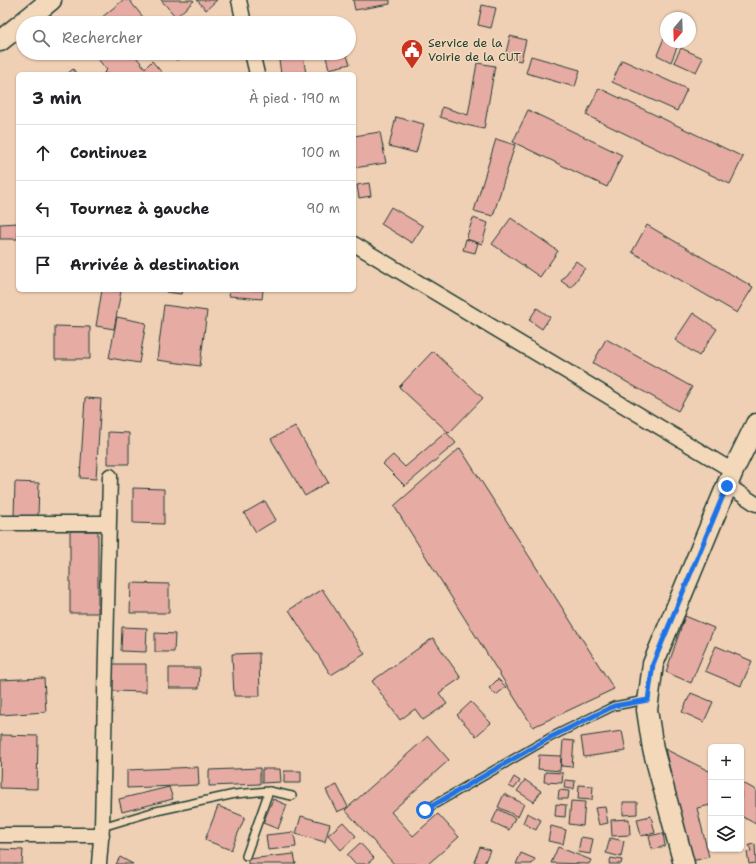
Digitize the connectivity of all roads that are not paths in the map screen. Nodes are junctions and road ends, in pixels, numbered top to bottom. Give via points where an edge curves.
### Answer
1 (51, 0) edge
2 (239, 0) edge
3 (31, 16) edge
4 (242, 16) edge
5 (16, 28) edge
6 (0, 41) edge
7 (254, 60) edge
8 (257, 72) edge
9 (356, 245) edge
10 (756, 424) edge
11 (110, 476) dead end
12 (730, 478) junction
13 (756, 504) edge
14 (0, 523) edge
15 (109, 523) junction
16 (648, 700) junction
17 (269, 791) junction
18 (292, 796) dead end
19 (425, 810) dead end
20 (102, 831) junction
21 (0, 835) edge
22 (246, 856) dead end
23 (100, 864) edge
24 (684, 864) edge

1 - 3 street
2 - 4 street
5 - 6 street
7 - 8 street
9 - 12 street
10 - 12 street
11 - 15 street
12 - 13 street
12 - 16 street via 653,664
14 - 15 street
15 - 20 street
16 - 19 lane via 614,706 551,737
16 - 24 street via 647,710 653,749
17 - 18 lane
17 - 20 lane via 228,795 152,812
17 - 22 lane
20 - 21 street
20 - 23 street

